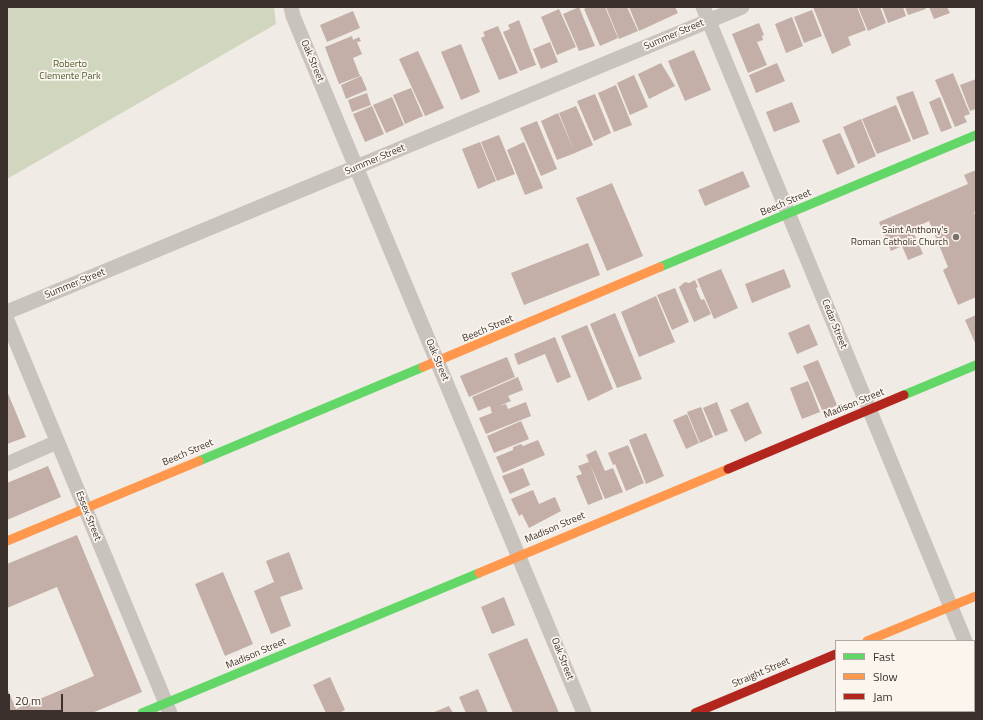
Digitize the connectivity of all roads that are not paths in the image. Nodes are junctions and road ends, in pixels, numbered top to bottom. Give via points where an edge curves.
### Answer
1 (291, 7) edge
2 (742, 7) edge
3 (706, 14) edge
4 (976, 135) edge
5 (357, 168) junction
6 (790, 214) junction
7 (7, 312) edge
8 (7, 320) edge
9 (438, 361) junction
10 (976, 365) edge
11 (869, 409) junction
12 (57, 442) junction
13 (7, 464) edge
14 (85, 508) junction
15 (7, 541) edge
16 (519, 555) junction
17 (976, 596) edge
18 (950, 606) junction
19 (869, 640) edge
20 (965, 640) edge
21 (835, 654) edge
22 (168, 708) edge
23 (142, 713) edge
24 (584, 713) edge
25 (695, 713) edge

1 - 5 street, Oak Street
2 - 3 street, Summer Street
3 - 5 street, Summer Street
3 - 6 street, Cedar Street
4 - 6 street, Beech Street
5 - 7 street, Summer Street
5 - 9 street, Oak Street
6 - 9 street, Beech Street
6 - 11 street, Cedar Street
8 - 12 street, Essex Street
9 - 14 street, Beech Street
9 - 16 street, Oak Street
10 - 11 street, Madison Street
11 - 16 street, Madison Street
11 - 18 street, Cedar Street
12 - 13 street
12 - 14 street, Essex Street
14 - 15 street, Beech Street
14 - 22 street, Essex Street
16 - 22 street, Madison Street
16 - 24 street, Oak Street
17 - 18 street
18 - 19 street
18 - 20 street, Cedar Street
21 - 25 street, Straight Street
22 - 23 street, Madison Street

